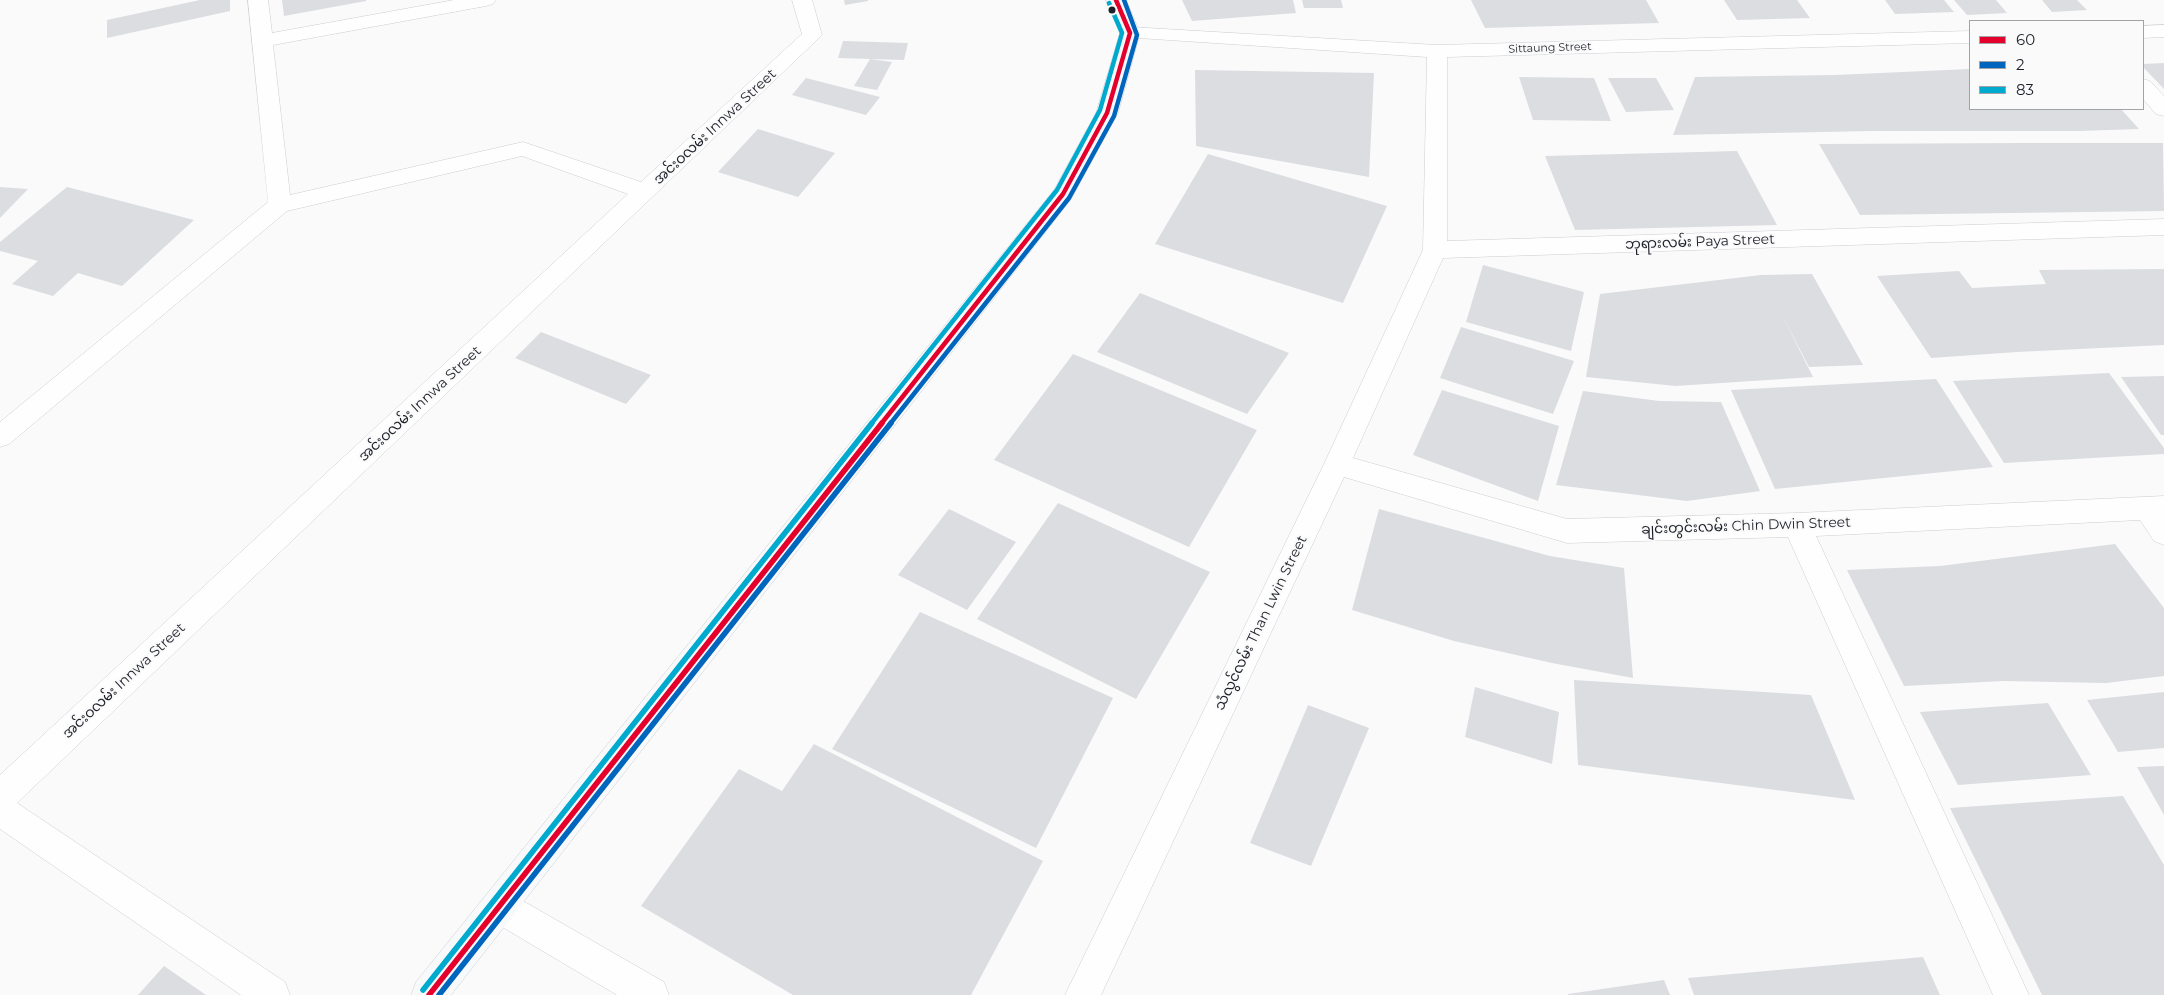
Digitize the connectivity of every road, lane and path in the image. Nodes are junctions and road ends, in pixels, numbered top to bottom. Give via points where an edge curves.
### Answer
1 (258, 0) edge
2 (486, 0) edge
3 (802, 0) edge
4 (1116, 0) edge
5 (2164, 31) edge
6 (2144, 32) edge
7 (1130, 33) junction
8 (1969, 37) edge
9 (262, 41) junction
10 (1436, 51) junction
11 (2144, 87) edge
12 (2164, 109) edge
13 (645, 192) junction
14 (280, 205) junction
15 (2164, 227) edge
16 (1435, 250) junction
17 (0, 438) edge
18 (1337, 464) junction
19 (2156, 508) edge
20 (1797, 525) junction
21 (2164, 533) edge
22 (0, 797) edge
23 (0, 810) edge
24 (500, 906) junction
25 (272, 995) edge
26 (429, 995) edge
27 (651, 995) edge
28 (1083, 995) edge
29 (2011, 995) edge

1 - 9 street
2 - 9 street
3 - 13 street, အင်းဝလမ်း Innwa Street via 812,35
4 - 7 main road
5 - 6 street
7 - 10 street, Sittaung Street
7 - 24 main road via 1107,113 1063,194
8 - 10 street, Sittaung Street
9 - 14 street
10 - 16 street
11 - 12 street
13 - 14 street via 523,149
13 - 22 street, အင်းဝလမ်း Innwa Street
14 - 17 street
15 - 16 street, ဘုရားလမ်း Paya Street
16 - 18 street, သံလွင်လမ်း Than Lwin Street
18 - 20 street, ချင်းတွင်းလမ်း Chin Dwin Street via 1567,531
18 - 28 street, သံလွင်လမ်း Than Lwin Street
19 - 20 street, ချင်းတွင်းလမ်း Chin Dwin Street
19 - 21 street
20 - 29 street
23 - 25 street
24 - 26 main road
24 - 27 street

